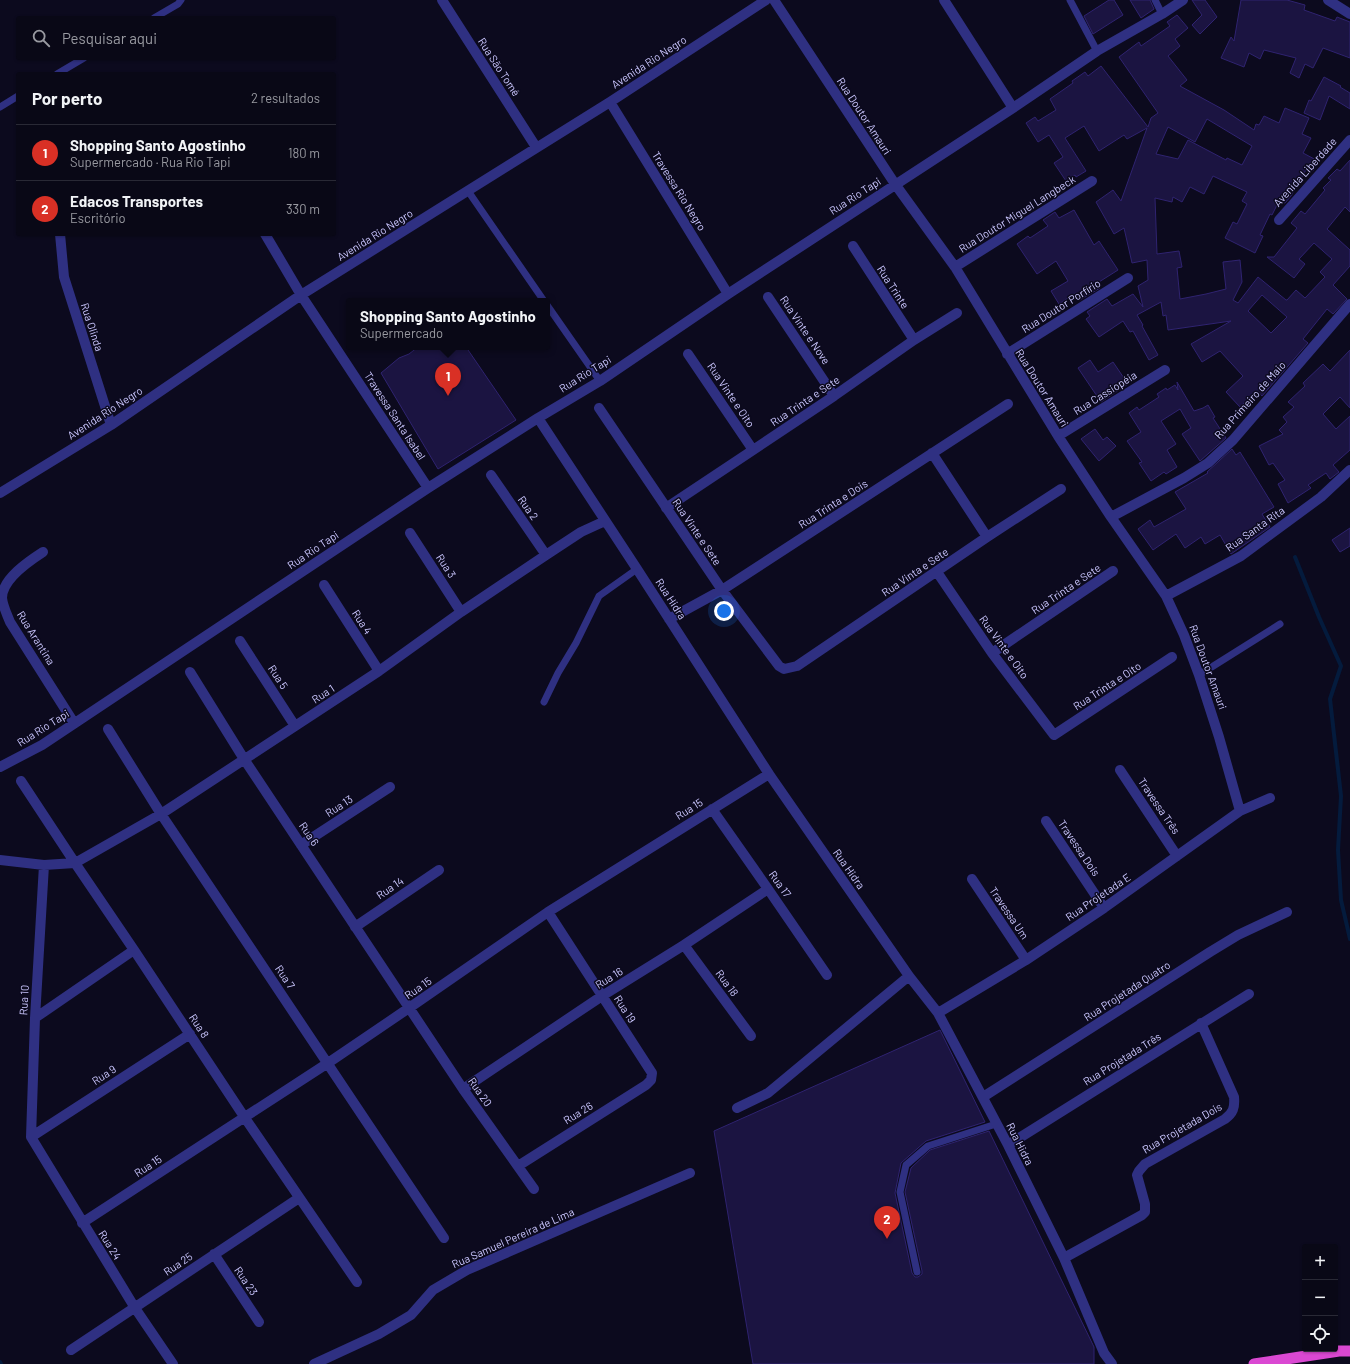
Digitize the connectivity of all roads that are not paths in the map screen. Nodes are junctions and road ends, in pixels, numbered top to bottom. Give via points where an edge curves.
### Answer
1 (181, 0) edge
2 (442, 0) edge
3 (766, 0) edge
4 (774, 0) edge
5 (944, 0) edge
6 (1070, 0) edge
7 (1155, 0) edge
8 (1182, 0) edge
9 (1328, 0) edge
10 (1162, 14) junction
11 (1350, 14) edge
12 (157, 16) edge
13 (1097, 51) junction
14 (81, 60) edge
15 (60, 72) edge
16 (16, 97) edge
17 (610, 102) junction
18 (0, 107) edge
19 (1013, 108) junction
20 (1350, 140) edge
21 (536, 147) junction
22 (1092, 180) dead end
23 (895, 184) junction
24 (468, 191) junction
25 (1279, 220) dead end
26 (60, 236) edge
27 (266, 236) edge
28 (853, 246) dead end
29 (954, 268) junction
30 (1128, 278) dead end
31 (728, 294) junction
32 (301, 295) junction
33 (768, 297) dead end
34 (542, 298) edge
35 (1350, 304) edge
36 (550, 309) edge
37 (956, 313) dead end
38 (914, 340) junction
39 (688, 354) dead end
40 (1007, 354) junction
41 (1165, 370) dead end
42 (600, 380) junction
43 (834, 396) junction
44 (1008, 404) dead end
45 (599, 408) dead end
46 (538, 418) junction
47 (110, 425) junction
48 (1058, 436) junction
49 (753, 450) junction
50 (932, 453) junction
51 (1350, 470) edge
52 (491, 475) dead end
53 (428, 488) junction
54 (1062, 489) dead end
55 (0, 493) edge
56 (666, 508) junction
57 (1111, 517) junction
58 (605, 521) junction
59 (410, 533) dead end
60 (987, 537) junction
61 (43, 552) dead end
62 (546, 555) junction
63 (637, 569) junction
64 (1113, 571) dead end
65 (937, 572) junction
66 (324, 585) dead end
67 (722, 590) junction
68 (1166, 596) junction
69 (462, 612) junction
70 (669, 619) junction
71 (1280, 624) dead end
72 (240, 641) dead end
73 (992, 653) junction
74 (1172, 657) dead end
75 (779, 666) joint
76 (379, 671) junction
77 (190, 672) dead end
78 (1199, 675) junction
79 (544, 702) dead end
80 (74, 723) junction
81 (295, 726) junction
82 (108, 729) dead end
83 (1054, 734) joint
84 (244, 759) junction
85 (0, 767) edge
86 (1120, 770) dead end
87 (769, 774) junction
88 (21, 781) dead end
89 (390, 787) dead end
90 (1270, 798) dead end
91 (712, 809) junction
92 (1240, 811) junction
93 (161, 814) junction
94 (1046, 821) dead end
95 (301, 845) junction
96 (1177, 856) junction
97 (0, 860) edge
98 (74, 863) junction
99 (44, 865) junction
100 (439, 870) dead end
101 (972, 879) dead end
102 (768, 888) junction
103 (1104, 908) junction
104 (548, 912) junction
105 (1287, 912) dead end
106 (356, 927) junction
107 (684, 945) junction
108 (134, 950) junction
109 (1026, 960) junction
110 (827, 975) dead end
111 (909, 976) junction
112 (1249, 994) dead end
113 (602, 996) junction
114 (409, 1008) junction
115 (938, 1013) junction
116 (35, 1018) junction
117 (1201, 1023) junction
118 (190, 1034) junction
119 (751, 1036) dead end
120 (328, 1063) junction
121 (651, 1080) joint
122 (463, 1089) junction
123 (983, 1097) junction
124 (737, 1108) dead end
125 (245, 1118) junction
126 (996, 1124) junction
127 (31, 1137) junction
128 (1008, 1145) junction
129 (518, 1166) junction
130 (690, 1173) dead end
131 (534, 1189) dead end
132 (299, 1198) junction
133 (82, 1223) junction
134 (444, 1238) dead end
135 (214, 1254) junction
136 (1064, 1258) junction
137 (917, 1272) dead end
138 (357, 1282) dead end
139 (135, 1308) junction
140 (259, 1322) dead end
141 (71, 1350) dead end
142 (1350, 1351) edge
143 (1104, 1353) junction
144 (320, 1363) edge
145 (173, 1364) edge
146 (1104, 1364) edge
147 (1112, 1364) edge
148 (1254, 1364) edge

1 - 12 lane
2 - 21 street, Rua São Tomé
3 - 17 street, Avenida Rio Negro
4 - 23 street, Rua Doutor Amauri
5 - 19 street
6 - 13 lane
7 - 10 lane
8 - 10 street, Rua Rio Tapi
9 - 11 street
10 - 13 street, Rua Rio Tapi
13 - 19 street, Rua Rio Tapi
14 - 15 lane
16 - 18 lane
17 - 21 street, Avenida Rio Negro
17 - 31 street, Travessa Rio Negro
19 - 23 street, Rua Rio Tapi
20 - 25 street, Avenida Liberdade
21 - 24 street, Avenida Rio Negro
22 - 29 street, Rua Doutor Miguel Langbeck
23 - 29 street, Rua Doutor Amauri
23 - 31 street, Rua Rio Tapi
24 - 32 street, Avenida Rio Negro
24 - 34 lane
26 - 47 street, Rua Olinda via 64,277
27 - 32 street, Travessa Santa Isabel
28 - 38 street, Rua Trinte
29 - 40 street, Rua Doutor Amauri
30 - 40 street, Rua Doutor Porfírio
31 - 42 street, Rua Rio Tapi
32 - 47 street, Avenida Rio Negro
32 - 53 street, Travessa Santa Isabel
33 - 43 street, Rua Vinte e Nove
35 - 57 street, Rua Primeiro de Maio via 1233,440 1213,458 1184,478
36 - 42 lane
37 - 38 street, Rua Trinta e Sete
38 - 43 street, Rua Trinta e Sete
39 - 49 street, Rua Vinte e Oito
40 - 48 street, Rua Doutor Amauri
41 - 48 street, Rua Cassiopéia
42 - 46 street, Rua Rio Tapi
43 - 49 street, Rua Trinta e Sete
44 - 50 street, Rua Trinta e Dois
45 - 56 street, Rua Vinte e Sete
46 - 53 street, Rua Rio Tapi
46 - 58 street, Rua Hidra
47 - 55 street, Avenida Rio Negro
48 - 57 street, Rua Doutor Amauri
49 - 56 street, Rua Trinta e Sete
50 - 60 street
50 - 67 street, Rua Trinta e Dois
51 - 68 street, Rua Santa Rita via 1321,497 1241,556
52 - 62 street, Rua 2
53 - 80 street, Rua Rio Tapi
54 - 60 street, Rua Vinta e Sete
56 - 67 street, Rua Vinte e Sete
57 - 68 street, Rua Doutor Amauri
58 - 62 street, Rua 1 via 581,532
58 - 63 street, Rua Hidra
59 - 69 street, Rua 3
60 - 65 street, Rua Vinta e Sete
61 - 80 street, Rua Arantina via 24,565 6,586 2,597 10,622
62 - 69 street, Rua 1
63 - 70 street, Rua Hidra
63 - 79 lane via 599,596
64 - 73 street, Rua Trinta e Sete
65 - 73 street, Rua Vinte e Oito
65 - 75 street, Rua Vinta e Sete via 797,666
66 - 76 street, Rua 4
67 - 70 street, Rua Trinta e Dois
67 - 75 street, Rua Vinte e Sete
68 - 78 street, Rua Doutor Amauri
69 - 76 street, Rua 1
70 - 87 street, Rua Hidra
71 - 78 lane
72 - 81 street, Rua 5
73 - 83 street, Rua Vinte e Oito
74 - 83 street, Rua Trinta e Oito
76 - 81 street, Rua 1
77 - 84 street, Rua 6
78 - 92 street, Rua Doutor Amauri
80 - 85 street, Rua Rio Tapi via 42,745
81 - 84 street, Rua 1
82 - 93 street, Rua 7
84 - 93 street, Rua 1
84 - 95 street, Rua 6
86 - 96 street, Travessa Três
87 - 91 street, Rua 15
87 - 111 street, Rua Hidra
88 - 98 street, Rua 8
89 - 95 street, Rua 13
90 - 92 street, Rua Projetada E
91 - 102 street, Rua 17
91 - 104 street, Rua 15
92 - 96 street, Rua Projetada E
93 - 98 street, Rua 1
93 - 120 street, Rua 7
94 - 103 street, Travessa Dois
95 - 106 street, Rua 6
96 - 103 street, Rua Projetada E
97 - 99 street, Rua 1
98 - 99 street, Rua 1
98 - 108 street, Rua 8
99 - 116 street, Rua 10
100 - 106 street, Rua 14
101 - 109 street, Travessa Um
102 - 107 street, Rua 16
102 - 110 street, Rua 17
103 - 109 street, Rua Projetada E
104 - 113 street, Rua 19
104 - 114 street, Rua 15
105 - 123 street, Rua Projetada Quatro via 1238,935
106 - 114 street, Rua 6
107 - 113 street, Rua 16
107 - 119 street, Rua 18
108 - 116 street
108 - 118 street, Rua 8
109 - 115 street, Rua Projetada E
111 - 115 street, Rua Hidra
111 - 124 street via 768,1093
112 - 117 street, Rua Projetada Três
113 - 121 street, Rua 19 via 652,1073
113 - 122 street, Rua 16
114 - 120 street, Rua 15
114 - 122 street, Rua 20
115 - 123 street, Rua Hidra
116 - 127 street, Rua 10
117 - 128 street, Rua Projetada Três
117 - 136 street, Rua Projetada Dois via 1234,1097 1235,1105 1231,1114 1145,1164 1137,1175 1145,1204 1145,1212 1142,1215
118 - 125 street, Rua 8
118 - 127 street, Rua 9
120 - 125 street, Rua 15
120 - 134 street, Rua 7
121 - 129 street, Rua 26
122 - 129 street, Rua 20
123 - 126 street, Rua Hidra
125 - 132 street, Rua 8
125 - 133 street, Rua 15
126 - 128 street, Rua Hidra
126 - 137 lane via 928,1146 906,1165 900,1192
127 - 133 street, Rua 24
128 - 136 street, Rua Hidra
129 - 131 street, Rua 20
130 - 144 street, Rua Samuel Pereira de Lima via 467,1270 433,1290 411,1315
132 - 135 street, Rua 25
132 - 138 street, Rua 8
133 - 139 street, Rua 24
135 - 139 street, Rua 25
135 - 140 street, Rua 23
136 - 143 street, Rua Hidra
139 - 141 street, Rua 25
139 - 145 street, Rua 24
142 - 148 highway
143 - 146 street, Rua Hidra
143 - 147 street, Rua Hidra

